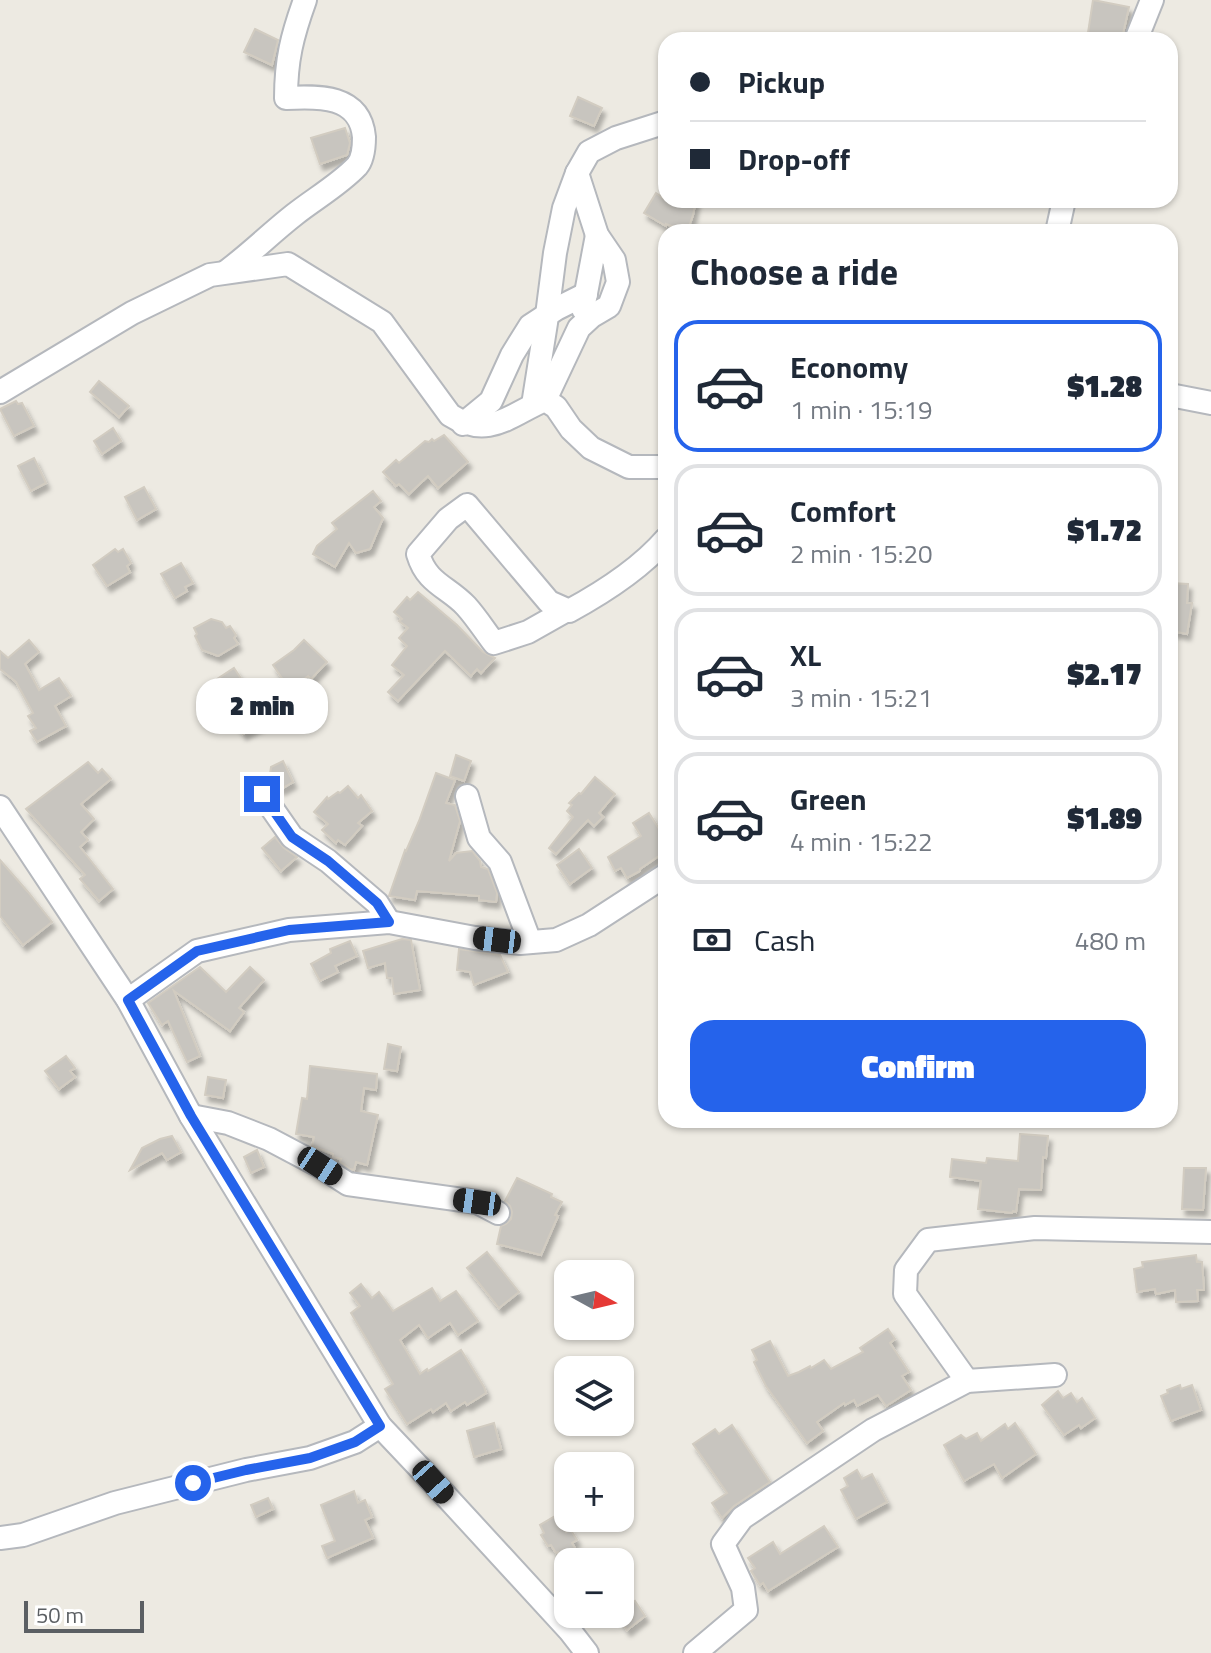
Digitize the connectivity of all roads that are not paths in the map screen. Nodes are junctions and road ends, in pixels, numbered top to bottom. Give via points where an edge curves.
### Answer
1 (305, 0) edge
2 (1152, 0) edge
3 (1139, 32) edge
4 (658, 125) edge
5 (577, 173) junction
6 (597, 235) junction
7 (269, 236) junction
8 (288, 264) junction
9 (224, 273) junction
10 (586, 294) junction
11 (547, 315) junction
12 (579, 328) junction
13 (0, 392) edge
14 (1178, 397) edge
15 (539, 403) junction
16 (1211, 403) edge
17 (463, 424) junction
18 (658, 467) edge
19 (658, 548) edge
20 (567, 610) junction
21 (262, 794) dead end
22 (467, 796) dead end
23 (0, 807) edge
24 (658, 880) edge
25 (389, 922) junction
26 (530, 942) junction
27 (128, 1000) junction
28 (191, 1116) junction
29 (498, 1213) dead end
30 (1211, 1232) edge
31 (1055, 1375) dead end
32 (967, 1381) junction
33 (380, 1426) junction
34 (0, 1538) edge
35 (587, 1653) edge
36 (695, 1653) edge

1 - 7 street via 291,41 286,98 320,96 352,109 362,123 364,143 360,163
2 - 3 street
4 - 5 street via 589,152
5 - 6 street
5 - 11 street via 564,208
6 - 10 street
6 - 12 street via 614,260 618,282 609,306
7 - 8 street
7 - 9 street
8 - 9 street
8 - 17 street via 382,322 450,415
9 - 13 street via 132,313
10 - 11 street
10 - 12 street
11 - 15 street
11 - 17 street via 530,326 491,401
12 - 15 street
14 - 16 street
15 - 17 street via 502,423
15 - 18 street via 556,407 591,448 629,467
19 - 20 street via 595,596
20 - 20 street via 549,602 467,505 418,554 423,570 465,605 494,643
21 - 25 street via 292,837 377,903
22 - 26 street via 479,838 500,862
23 - 27 street
24 - 26 street via 589,925 556,940
25 - 26 street
25 - 27 street via 289,930 197,951
27 - 28 street
28 - 29 street via 269,1139 348,1184 477,1202
28 - 33 street
30 - 32 street via 1035,1228 928,1240 906,1270 905,1294
31 - 32 street
32 - 36 street via 873,1430 742,1518 723,1544 743,1588 746,1610
33 - 34 street via 355,1442 310,1458 115,1503
33 - 35 street

